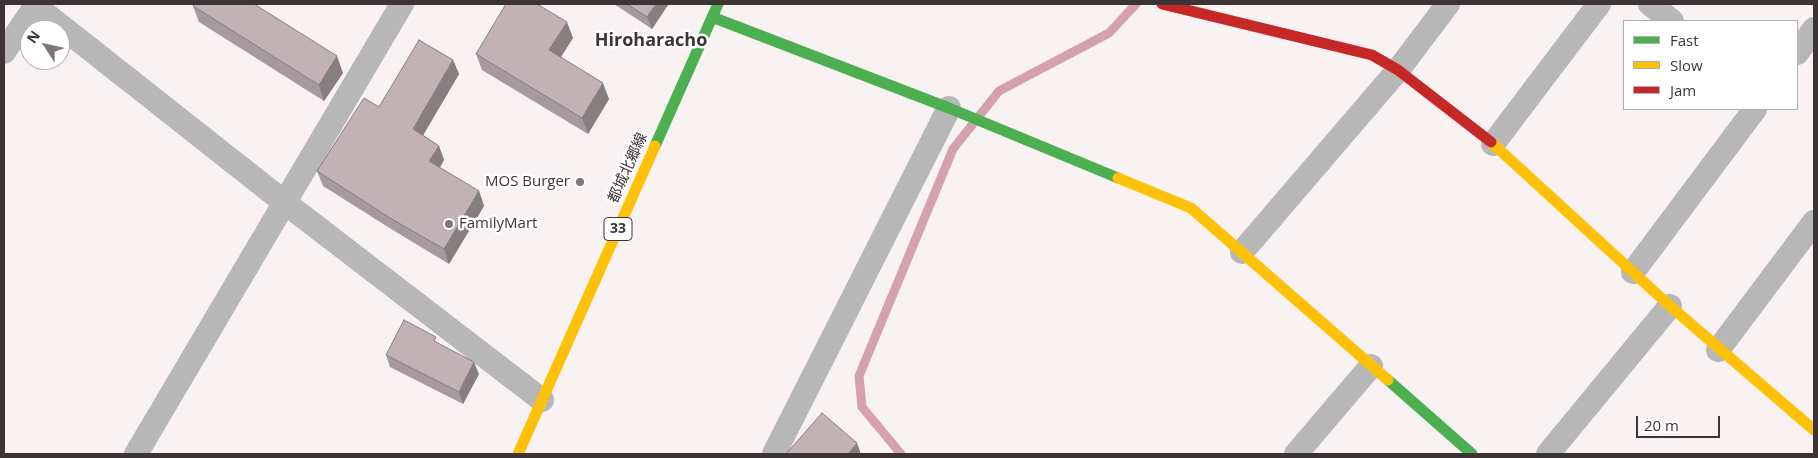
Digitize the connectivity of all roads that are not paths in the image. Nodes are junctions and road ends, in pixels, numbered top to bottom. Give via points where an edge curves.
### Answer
1 (402, 4) edge
2 (718, 4) edge
3 (1448, 4) edge
4 (1599, 4) edge
5 (1650, 4) edge
6 (35, 5) edge
7 (1174, 5) edge
8 (712, 17) junction
9 (1671, 20) edge
10 (1814, 29) edge
11 (4, 52) edge
12 (1798, 52) edge
13 (1398, 70) junction
14 (948, 108) junction
15 (1754, 110) edge
16 (1493, 144) junction
17 (284, 202) junction
18 (1814, 222) edge
19 (1242, 252) junction
20 (1633, 272) junction
21 (1670, 306) junction
22 (1718, 350) junction
23 (1370, 366) junction
24 (542, 400) junction
25 (1814, 430) edge
26 (136, 454) edge
27 (518, 454) edge
28 (774, 454) edge
29 (1296, 454) edge
30 (1472, 454) edge
31 (1548, 454) edge

1 - 17 street
2 - 8 street, 都城北郷線 / 33
3 - 13 street
4 - 16 street
5 - 9 street
6 - 11 street
6 - 17 street
7 - 13 street via 1372,55
8 - 14 street
8 - 24 street, 都城北郷線 / 33
10 - 12 street
13 - 16 street
13 - 19 street
14 - 19 street via 1191,208
14 - 28 street
15 - 20 street
16 - 20 street
17 - 24 street
17 - 26 street
18 - 22 street
19 - 23 street
20 - 21 street
21 - 22 street
21 - 31 street
22 - 25 street
23 - 29 street
23 - 30 street
24 - 27 street, 都城北郷線 / 33

